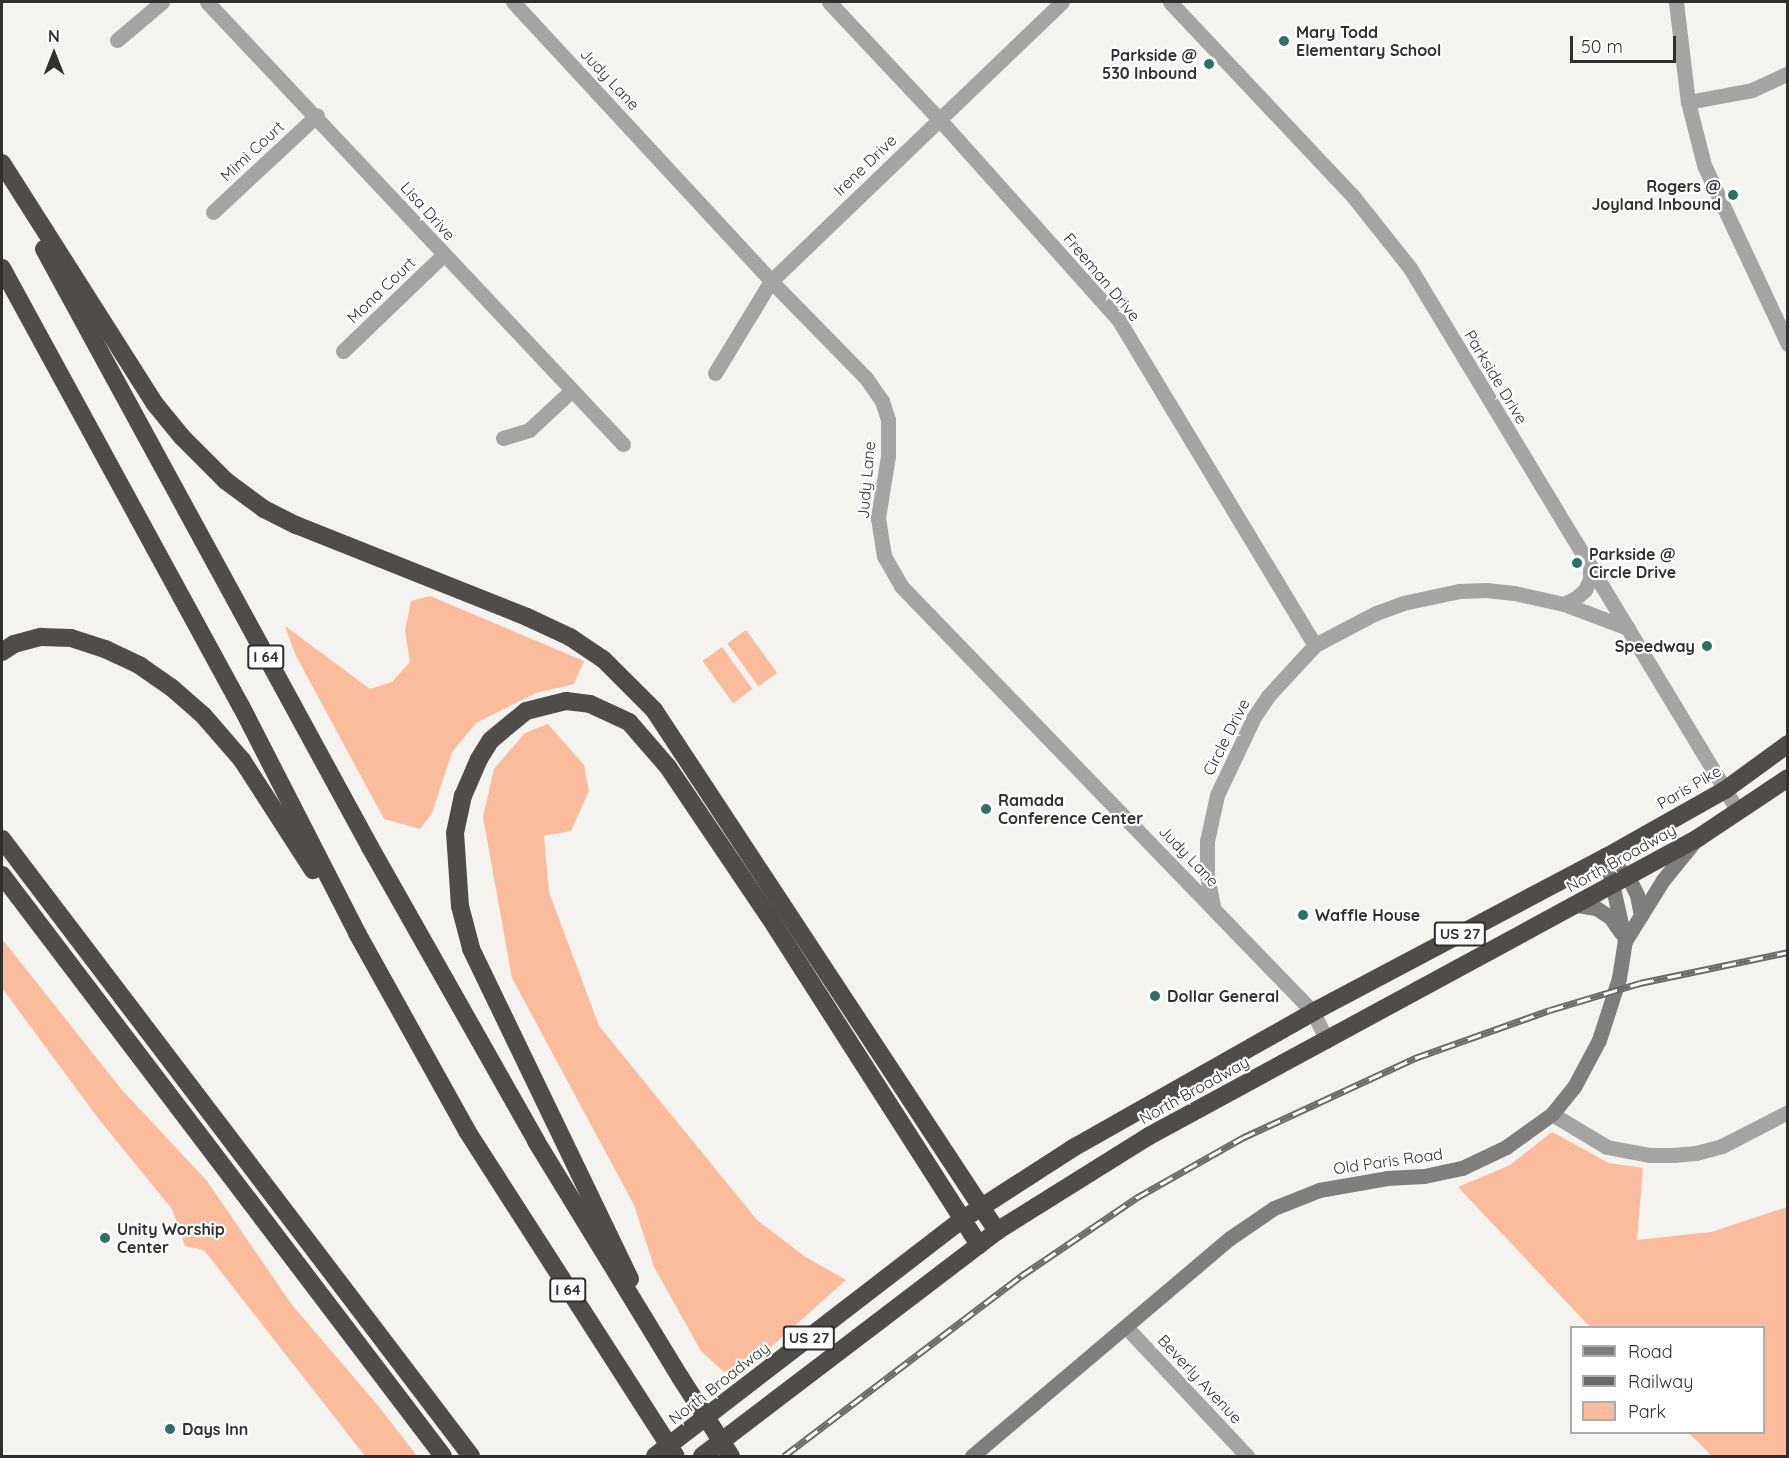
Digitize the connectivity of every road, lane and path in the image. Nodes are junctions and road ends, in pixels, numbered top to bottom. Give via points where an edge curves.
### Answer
1 (162, 2) edge
2 (207, 2) edge
3 (513, 2) edge
4 (829, 2) edge
5 (1062, 2) edge
6 (1170, 2) edge
7 (1676, 2) edge
8 (117, 40) dead end
9 (1788, 74) edge
10 (1688, 102) junction
11 (317, 116) junction
12 (939, 119) junction
13 (2, 163) edge
14 (2, 171) edge
15 (213, 212) dead end
16 (443, 255) junction
17 (2, 268) edge
18 (771, 281) junction
19 (1788, 344) edge
20 (343, 351) dead end
21 (715, 373) dead end
22 (571, 391) junction
23 (503, 438) dead end
24 (623, 444) dead end
25 (1590, 565) junction
26 (1564, 604) junction
27 (1628, 628) junction
28 (1315, 645) junction
29 (2, 652) edge
30 (1788, 744) edge
31 (1788, 778) edge
32 (1725, 790) junction
33 (1737, 811) junction
34 (1698, 838) junction
35 (2, 839) edge
36 (1606, 857) junction
37 (2, 874) edge
38 (1628, 877) junction
39 (1611, 886) junction
40 (1576, 905) junction
41 (1212, 906) junction
42 (1641, 916) junction
43 (357, 933) junction
44 (1625, 941) junction
45 (1313, 1012) junction
46 (1327, 1041) junction
47 (1788, 1112) edge
48 (1552, 1114) junction
49 (980, 1207) junction
50 (963, 1219) junction
51 (997, 1231) junction
52 (979, 1245) junction
53 (1126, 1327) junction
54 (651, 1331) junction
55 (443, 1456) edge
56 (471, 1456) edge
57 (655, 1456) edge
58 (675, 1456) edge
59 (702, 1456) edge
60 (731, 1456) edge
61 (972, 1456) edge
62 (1247, 1456) edge

1 - 8 street
2 - 11 street, Lisa Drive
3 - 18 street, Judy Lane
4 - 12 street, Freeman Drive
5 - 12 street, Irene Drive
6 - 25 street, Parkside Drive via 1352,195 1410,268
7 - 10 street
9 - 10 street via 1752,90
10 - 19 street via 1704,165
11 - 15 street, Mimi Court
11 - 16 street, Lisa Drive
12 - 18 street, Irene Drive
12 - 28 street, Freeman Drive via 1118,319
13 - 49 highway via 155,404 226,481 264,509 296,525 570,637 603,659 654,710
14 - 54 highway, I 64 via 370,847 536,1141
16 - 20 street, Mona Court
16 - 22 street, Lisa Drive
17 - 43 highway, I 64 via 241,706
18 - 21 street, Irene Drive
18 - 41 street, Judy Lane via 866,378 882,401 888,420 888,456 878,518 884,556 901,586
22 - 23 street via 529,430
22 - 24 street, Lisa Drive
25 - 26 street via 1585,590
25 - 27 street, Parkside Drive
26 - 27 street, Circle Drive
26 - 28 street, Circle Drive via 1486,590 1429,596 1376,613
27 - 32 street, Parkside Drive
28 - 41 street, Circle Drive via 1254,717 1217,795 1207,841
29 - 43 highway via 14,644 41,637 71,638 139,665 172,688 203,715 242,760
30 - 32 highway, Paris Pike / US 27
31 - 33 highway, US 27
32 - 33 street, Parkside Drive
32 - 36 highway, Paris Pike / US 27
33 - 34 highway, North Broadway / US 27
34 - 38 highway, North Broadway / US 27
34 - 42 street, Old Paris Road via 1663,880
35 - 56 highway
36 - 38 street
36 - 39 street, Old Paris Road
36 - 45 highway, North Broadway / US 27
37 - 55 highway
38 - 39 highway, North Broadway / US 27
38 - 42 street
39 - 40 highway, North Broadway / US 27
39 - 44 street, Old Paris Road
40 - 44 street via 1596,908 1610,916
40 - 46 highway, North Broadway / US 27
41 - 45 street, Judy Lane
42 - 44 street, Old Paris Road
43 - 58 highway, I 64 via 494,1175
44 - 48 street, Old Paris Road via 1619,978 1599,1040 1574,1087
45 - 46 street, Judy Lane
45 - 49 highway, North Broadway / US 27 via 1133,1112
46 - 51 highway, North Broadway / US 27 via 1149,1136
47 - 48 street via 1722,1146 1696,1154 1673,1155 1608,1147
48 - 53 street, Old Paris Road via 1506,1147 1462,1168 1424,1176 1353,1182 1284,1203 1230,1238
49 - 50 highway, North Broadway / US 27
49 - 51 highway
50 - 52 highway
50 - 54 highway via 768,915 644,737 629,722 590,704 566,700 526,711 491,740 470,776 455,833 460,906 471,948 620,1255
50 - 57 highway, North Broadway / US 27
51 - 52 highway, North Broadway / US 27
52 - 59 highway, North Broadway / US 27
53 - 61 street, Old Paris Road
53 - 62 street, Beverly Avenue
54 - 60 highway, I 64

